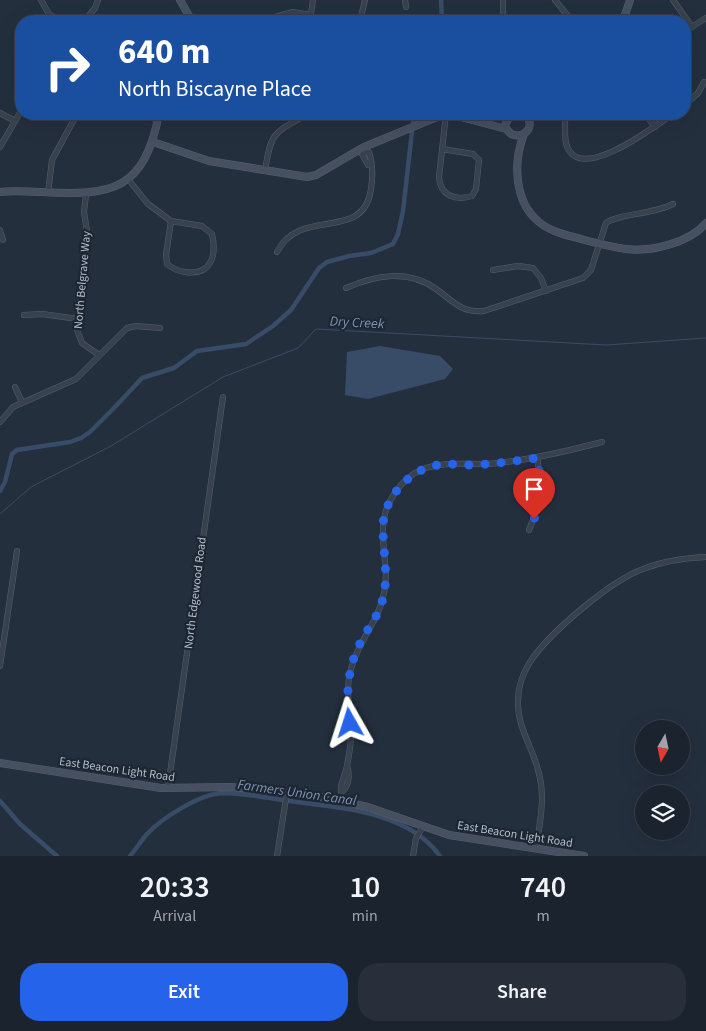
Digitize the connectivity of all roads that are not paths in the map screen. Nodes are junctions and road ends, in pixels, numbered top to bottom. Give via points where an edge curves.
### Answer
1 (41, 0) edge
2 (98, 0) edge
3 (180, 0) edge
4 (313, 0) edge
5 (365, 0) edge
6 (405, 0) edge
7 (503, 0) edge
8 (555, 0) edge
9 (630, 0) edge
10 (673, 0) edge
11 (406, 6) dead end
12 (310, 14) joint
13 (51, 15) edge
14 (90, 15) edge
15 (189, 15) edge
16 (282, 15) edge
17 (361, 15) edge
18 (503, 15) edge
19 (567, 15) edge
20 (625, 15) edge
21 (684, 15) edge
22 (706, 18) edge
23 (692, 27) edge
24 (704, 82) dead end
25 (691, 100) edge
26 (0, 113) edge
27 (74, 120) edge
28 (158, 120) edge
29 (297, 120) edge
30 (432, 120) edge
31 (445, 120) edge
32 (476, 120) edge
33 (503, 120) edge
34 (509, 120) edge
35 (528, 120) edge
36 (564, 120) edge
37 (650, 120) edge
38 (665, 120) edge
39 (15, 121) joint
40 (497, 124) junction
41 (655, 127) junction
42 (509, 132) junction
43 (524, 134) junction
44 (153, 142) junction
45 (520, 144) junction
46 (0, 146) edge
47 (442, 149) junction
48 (365, 150) junction
49 (265, 171) junction
50 (128, 179) junction
51 (0, 192) edge
52 (48, 192) junction
53 (86, 194) junction
54 (673, 204) dead end
55 (171, 221) junction
56 (706, 223) edge
57 (0, 230) edge
58 (3, 240) dead end
59 (599, 243) junction
60 (277, 252) dead end
61 (493, 270) dead end
62 (346, 288) dead end
63 (546, 291) junction
64 (24, 315) dead end
65 (78, 319) junction
66 (160, 328) dead end
67 (99, 355) junction
68 (15, 386) dead end
69 (223, 397) dead end
70 (22, 402) junction
71 (0, 422) edge
72 (602, 442) dead end
73 (537, 458) junction
74 (529, 530) dead end
75 (17, 550) dead end
76 (706, 557) edge
77 (0, 666) edge
78 (0, 763) edge
79 (168, 788) junction
80 (286, 798) junction
81 (341, 801) junction
82 (423, 827) junction
83 (536, 849) junction
84 (277, 856) edge
85 (413, 856) edge
86 (584, 856) edge

1 - 13 street
2 - 14 street
3 - 15 street
4 - 12 street
5 - 17 street
6 - 11 street
7 - 18 street
8 - 19 street
9 - 20 street
10 - 21 street
12 - 16 street via 293,12
22 - 23 street
24 - 25 street
26 - 39 street
27 - 52 street via 52,160
28 - 44 street
29 - 49 street via 276,132 269,146
30 - 48 street
31 - 47 street
32 - 40 street
33 - 40 street
34 - 42 street
35 - 43 street via 530,125
36 - 41 street via 566,146 572,154 586,159 611,152
37 - 41 street
38 - 41 street
39 - 46 street
40 - 42 street
42 - 43 street
42 - 45 street
43 - 45 street
44 - 49 street via 209,161
44 - 50 street via 142,163
45 - 59 street via 520,191 531,215 550,229
47 - 47 street via 473,154 479,160 472,196 459,198 445,193 439,183
48 - 49 street via 307,177
48 - 60 street via 373,164 369,198 361,214 352,219 295,231 282,242
50 - 53 street via 109,189
50 - 55 street via 148,204
51 - 52 street
52 - 53 street
53 - 65 street, North Belgrave Way via 84,212 88,238
54 - 59 street via 662,210 611,219 603,229
55 - 55 street via 202,226 212,234 214,241 206,269 194,273 178,271 168,264 166,255
56 - 59 street via 683,240 644,249 625,249
57 - 58 street
59 - 63 street via 586,276
61 - 63 street via 518,266 533,268
62 - 63 street via 383,276 409,277 436,289 460,309 475,312
64 - 65 street
65 - 67 street, North Belgrave Way via 79,339
66 - 67 street via 127,328
67 - 70 street via 72,381
68 - 70 street
69 - 79 street, North Edgewood Road
70 - 71 street via 6,412
72 - 73 street
73 - 74 street via 541,497
73 - 81 street via 496,464 438,464 410,477 392,497 382,529 386,563 384,595 350,669 347,688 351,731 349,777
75 - 77 street
76 - 83 street via 662,563 625,577 596,597 530,662 518,700 520,722 538,769 542,790
78 - 79 street, East Beacon Light Road
79 - 80 street, East Beacon Light Road via 231,787
80 - 81 street, East Beacon Light Road
80 - 84 street
81 - 82 street, East Beacon Light Road via 391,814
82 - 83 street, East Beacon Light Road via 449,835
82 - 85 street via 417,836
83 - 86 street, East Beacon Light Road

